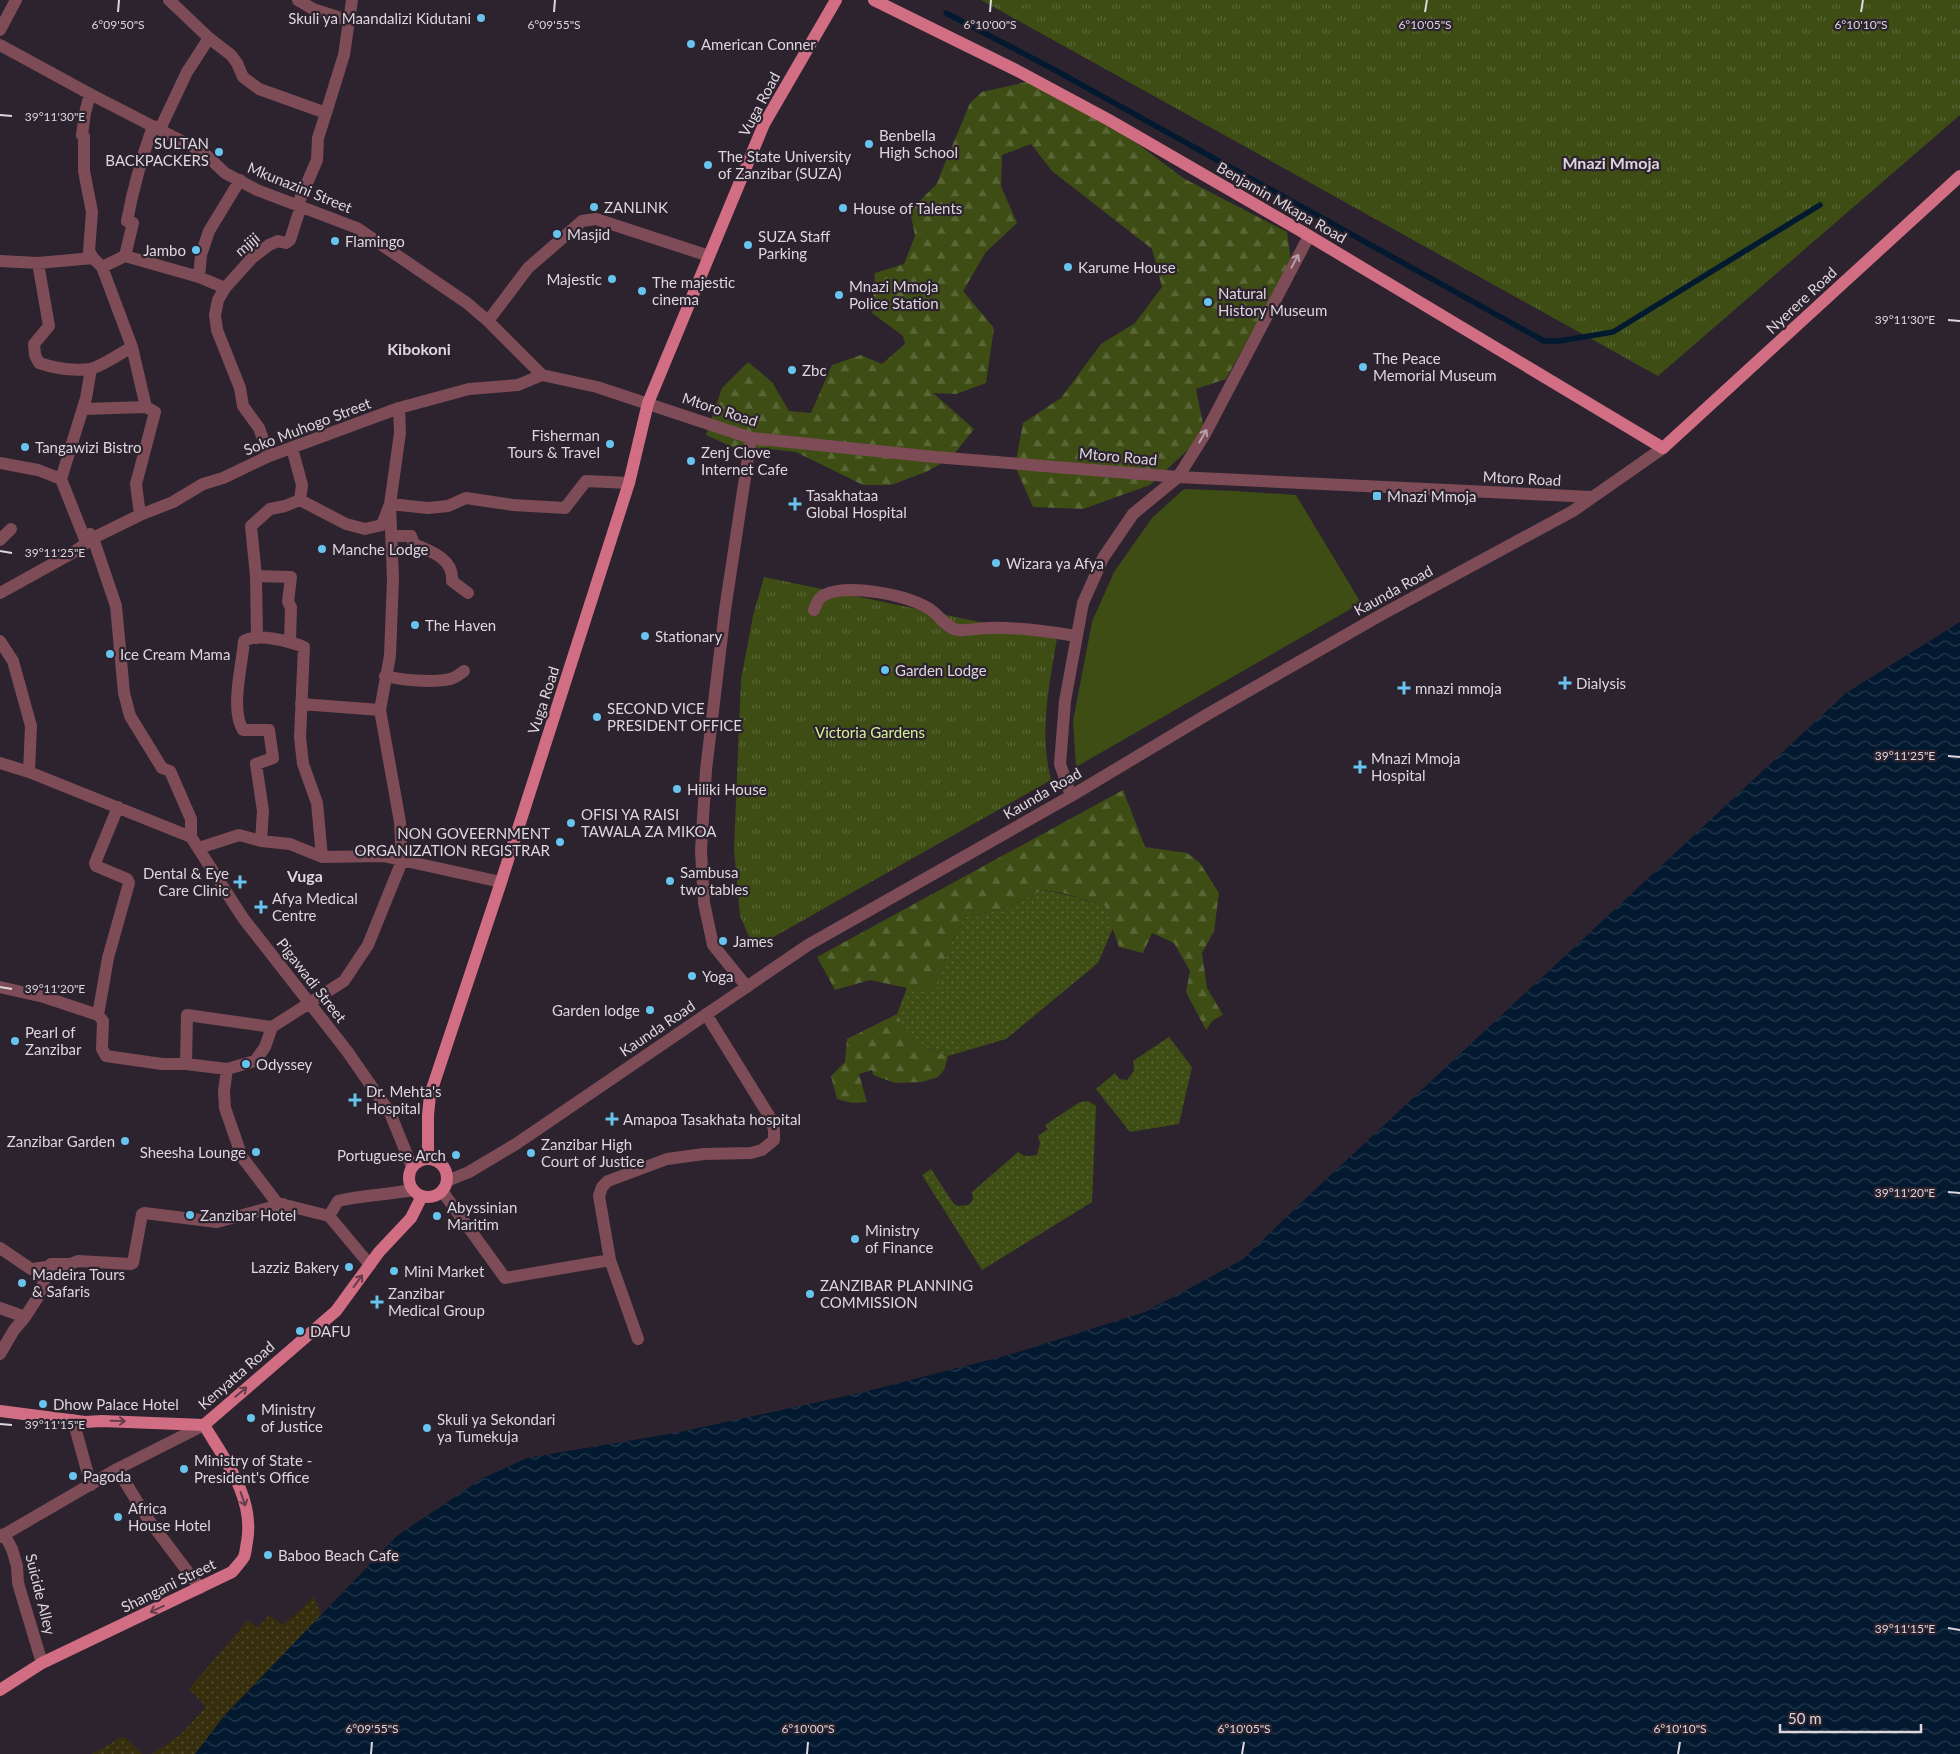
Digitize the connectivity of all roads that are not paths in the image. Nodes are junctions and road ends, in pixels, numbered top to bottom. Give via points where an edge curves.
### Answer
1 (16, 0) edge
2 (169, 0) edge
3 (298, 0) edge
4 (352, 0) edge
5 (836, 0) edge
6 (874, 0) edge
7 (350, 22) junction
8 (0, 30) edge
9 (210, 38) junction
10 (0, 45) edge
11 (90, 94) junction
12 (326, 113) junction
13 (156, 128) junction
14 (1960, 176) edge
15 (240, 180) junction
16 (300, 205) junction
17 (1309, 236) junction
18 (125, 256) junction
19 (709, 256) junction
20 (92, 258) junction
21 (0, 261) edge
22 (38, 263) junction
23 (102, 267) junction
24 (199, 277) junction
25 (225, 288) junction
26 (488, 321) junction
27 (132, 347) junction
28 (91, 369) junction
29 (542, 375) junction
30 (648, 403) junction
31 (146, 407) junction
32 (399, 408) junction
33 (83, 409) junction
34 (751, 438) junction
35 (292, 448) junction
36 (1664, 448) junction
37 (269, 456) junction
38 (0, 463) edge
39 (1178, 477) junction
40 (61, 479) junction
41 (629, 483) junction
42 (1592, 497) junction
43 (300, 500) junction
44 (390, 504) junction
45 (140, 515) junction
46 (11, 529) dead end
47 (392, 536) junction
48 (93, 538) junction
49 (0, 540) edge
50 (256, 576) junction
51 (468, 592) dead end
52 (0, 593) edge
53 (814, 610) dead end
54 (1076, 636) junction
55 (257, 638) junction
56 (0, 641) edge
57 (290, 642) junction
58 (464, 671) dead end
59 (385, 676) junction
60 (301, 704) junction
61 (380, 710) junction
62 (0, 763) edge
63 (29, 772) junction
64 (1071, 796) junction
65 (118, 807) junction
66 (191, 837) junction
67 (261, 842) junction
68 (199, 848) junction
69 (322, 857) junction
70 (402, 861) junction
71 (502, 882) junction
72 (0, 987) edge
73 (747, 987) junction
74 (309, 1003) junction
75 (706, 1014) junction
76 (98, 1015) junction
77 (272, 1027) junction
78 (186, 1064) junction
79 (227, 1068) junction
80 (428, 1159) junction
81 (412, 1167) junction
82 (445, 1186) junction
83 (417, 1193) junction
84 (283, 1204) junction
85 (330, 1216) junction
86 (0, 1248) edge
87 (610, 1260) junction
88 (51, 1264) junction
89 (370, 1265) junction
90 (0, 1308) edge
91 (26, 1317) junction
92 (638, 1339) dead end
93 (0, 1354) edge
94 (0, 1411) edge
95 (73, 1420) junction
96 (204, 1425) junction
97 (118, 1469) junction
98 (91, 1485) junction
99 (2, 1536) edge
100 (200, 1588) junction
101 (42, 1663) junction
102 (0, 1690) edge

1 - 8 street
2 - 9 street
3 - 7 street
4 - 7 street
5 - 19 main road, Vuga Road via 764,124
6 - 17 main road, Benjamin Mkapa Road via 1109,120
7 - 12 street via 344,55
9 - 12 street via 237,63 243,77 259,89
9 - 13 street
10 - 11 street, Mkunazini Street
11 - 13 street, Mkunazini Street
11 - 20 street via 82,135 84,180 92,212 89,251
12 - 16 street via 318,138 318,160
13 - 15 street, Mkunazini Street via 203,152 225,173
13 - 18 street via 131,201 128,221 133,223
14 - 36 main road, Nyerere Road
15 - 16 street, Mkunazini Street via 257,190
15 - 24 street via 209,231 201,254
16 - 25 street, mjiji via 290,240 269,245 252,258
16 - 26 street, Mkunazini Street via 357,228
17 - 36 main road, Benjamin Mkapa Road
39 -> 17 street via 1205,434
18 - 23 street
18 - 24 street
19 - 26 street via 596,219 582,221 528,268
19 - 30 main road, Vuga Road
20 - 22 street
20 - 23 street
21 - 22 street
22 - 28 street via 49,326 34,344 39,363
23 - 27 street
24 - 25 street
25 - 37 street via 215,315 217,330 240,388 243,406 258,428
26 - 29 street, Mkunazini Street
27 - 28 street
27 - 31 street
28 - 33 street
29 - 30 street
29 - 32 street, Soko Muhogo Street via 518,385 469,388
30 - 34 street, Mtoro Road
30 - 41 main road, Vuga Road
31 - 33 street
31 - 45 street via 156,412 136,484
32 - 35 street, Soko Muhogo Street
32 - 44 street via 400,433
33 - 40 street
34 - 39 street, Mtoro Road
34 - 73 street via 708,751 702,851 704,904 713,945
35 - 37 street, Soko Muhogo Street
35 - 43 street via 302,485
36 - 42 street, Kaunda Road
37 - 45 street, Soko Muhogo Street
38 - 40 street via 38,470
39 - 42 street, Mtoro Road
39 - 54 street via 1133,514 1103,558 1083,602
40 - 48 street via 84,537 90,534
41 - 44 street via 586,481 565,508 466,498 448,506 428,508
41 - 71 main road, Vuga Road
42 - 64 street, Kaunda Road via 1573,511 1379,616 1208,714
43 - 44 street via 346,524 365,529 382,525
43 - 50 street via 270,509 252,526
44 - 47 street
45 - 48 street, Soko Muhogo Street
46 - 49 street
47 - 51 street via 411,536 414,544 434,552 451,569 452,581
47 - 59 street via 390,656
48 - 52 street, Soko Muhogo Street
48 - 66 street via 116,606 124,693 130,716 162,768 170,771 192,818
50 - 55 street
50 - 57 street via 291,577 288,602 291,607
53 - 54 street via 816,603 825,595 871,591 920,603 950,628 957,630 1033,629
54 - 64 street via 1065,701 1060,764
55 - 57 street
55 - 67 street via 244,641 238,721 243,730 270,730 272,758 256,764 263,811
56 - 63 street via 13,661 30,726
57 - 60 street via 304,647
58 - 59 street via 452,679 436,681
59 - 61 street
60 - 61 street
60 - 69 street via 303,764 317,803
61 - 70 street via 400,822
62 - 63 street
63 - 65 street
64 - 73 street, Kaunda Road via 808,944
65 - 66 street
65 - 76 street via 95,863 129,883 108,958
66 - 68 street, Pigawadi Street
67 - 68 street via 239,835
67 - 69 street via 290,844
68 - 74 street, Pigawadi Street via 243,918
69 - 70 street via 383,856
70 - 71 street
70 - 74 street via 368,945 344,981
71 - 80 main road, Vuga Road via 430,1094
72 - 76 street via 44,996
73 - 75 street, Kaunda Road
74 - 77 street
74 - 81 street, Pigawadi Street via 390,1113
75 - 82 street, Kaunda Road via 516,1144
75 - 87 street via 771,1119 774,1140 762,1150 751,1153 667,1159 608,1181 599,1196
76 - 78 street via 103,1021 102,1049 106,1056
77 - 78 street via 187,1015
77 - 79 street via 265,1047 255,1061
78 - 79 street
79 - 84 street via 225,1108 242,1157 277,1202
80 - 81 main road via 416,1162
80 - 82 main road via 442,1165 447,1176
81 - 83 main road via 408,1178
82 - 83 main road via 433,1197
82 - 87 street via 505,1278
83 - 85 street via 359,1196 338,1201
83 - 89 main road, Kenyatta Road via 411,1218
84 - 85 street
84 - 88 street via 217,1222 144,1213 133,1263 78,1261
85 - 89 street
86 - 88 street via 31,1269
87 - 92 street
88 - 91 street
96 -> 89 main road, Kenyatta Road via 336,1311
90 - 91 street
91 - 93 street
94 - 95 main road, Kenyatta Road
95 -> 96 main road, Kenyatta Road
95 - 98 street
96 - 97 street
96 -> 100 main road, Shangani Street via 230,1468 249,1517 244,1556 232,1572
97 - 98 street
97 - 100 street via 148,1519
98 - 99 street
99 - 101 street, Suicide Alley via 12,1549 18,1583
100 -> 101 main road, Shangani Street
101 - 102 main road, Shangani Street

